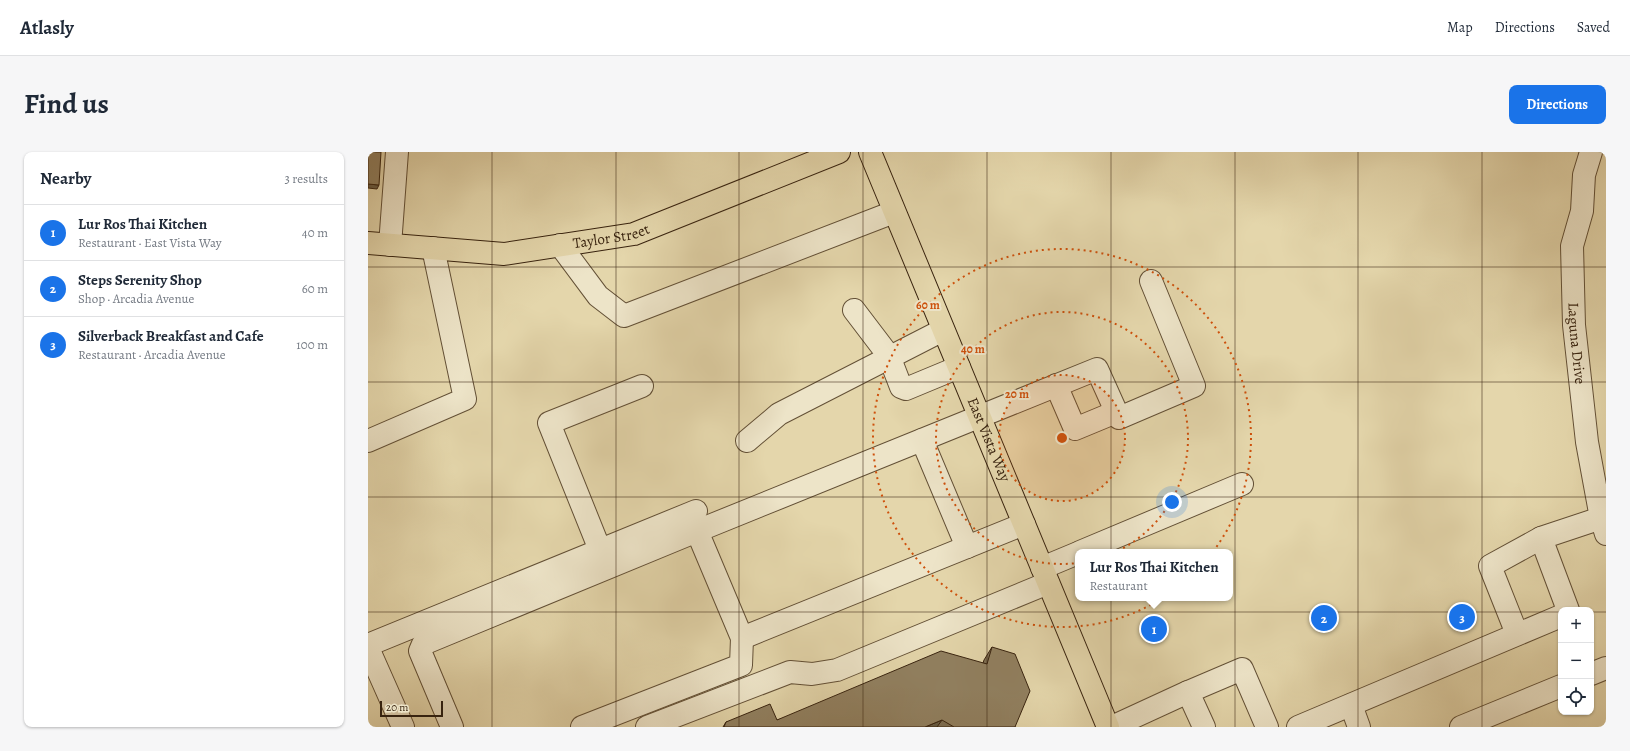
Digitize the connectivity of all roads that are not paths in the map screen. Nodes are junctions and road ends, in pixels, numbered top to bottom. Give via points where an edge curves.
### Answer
1 (397, 152) edge
2 (839, 152) edge
3 (870, 152) edge
4 (1591, 152) edge
5 (894, 212) junction
6 (368, 243) edge
7 (390, 245) junction
8 (560, 245) junction
9 (433, 248) junction
10 (1151, 281) dead end
11 (854, 310) dead end
12 (943, 330) junction
13 (889, 356) junction
14 (958, 367) junction
15 (1056, 385) junction
16 (642, 386) dead end
17 (1116, 412) junction
18 (979, 416) junction
19 (922, 440) junction
20 (368, 441) edge
21 (747, 441) dead end
22 (1242, 484) dead end
23 (696, 521) junction
24 (1024, 524) junction
25 (1604, 526) edge
26 (1541, 538) junction
27 (967, 547) junction
28 (1086, 549) edge
29 (600, 550) junction
30 (1075, 555) edge
31 (1045, 575) junction
32 (1567, 607) edge
33 (1558, 617) edge
34 (1517, 634) junction
35 (742, 638) junction
36 (368, 645) edge
37 (368, 648) edge
38 (1606, 668) edge
39 (1594, 673) edge
40 (1558, 687) edge
41 (1188, 692) junction
42 (1351, 704) junction
43 (403, 727) edge
44 (452, 727) edge
45 (582, 727) edge
46 (647, 727) edge
47 (1108, 727) edge
48 (1112, 727) edge
49 (1204, 727) edge
50 (1267, 727) edge
51 (1298, 727) edge
52 (1359, 727) edge
53 (1461, 727) edge

1 - 7 street
2 - 8 main road, Taylor Street via 634,234
3 - 5 main road, East Vista Way
4 - 25 street, Laguna Drive via 1584,175 1582,211 1572,246 1574,325 1587,442
5 - 8 street via 624,316 598,296
5 - 12 main road, East Vista Way
6 - 7 main road, Taylor Street
7 - 9 main road, Taylor Street
8 - 9 main road, Taylor Street via 504,254
9 - 20 street via 465,399
10 - 17 street via 1194,386 1119,418
11 - 13 street
12 - 13 street
12 - 14 main road, East Vista Way
13 - 14 street via 901,387 906,389
13 - 21 street via 779,414
14 - 18 main road, East Vista Way
15 - 17 street via 1097,369
15 - 17 street via 1076,429
15 - 18 street
16 - 29 street via 549,423
18 - 19 street
18 - 24 main road, East Vista Way
19 - 23 street
19 - 27 street
22 - 28 street
23 - 29 street
23 - 35 street
23 - 44 street via 424,644 420,651
24 - 27 street
24 - 31 main road, East Vista Way
25 - 26 street
26 - 32 street
26 - 34 street via 1490,566
27 - 35 street
29 - 36 street
30 - 31 street
31 - 46 street via 837,670 812,674 790,672
31 - 47 main road, East Vista Way
33 - 34 street
34 - 42 street
35 - 45 street via 741,665
37 - 43 street
38 - 39 street
40 - 53 street
41 - 48 street
41 - 49 street
41 - 50 street via 1242,669
42 - 51 street
42 - 52 street

